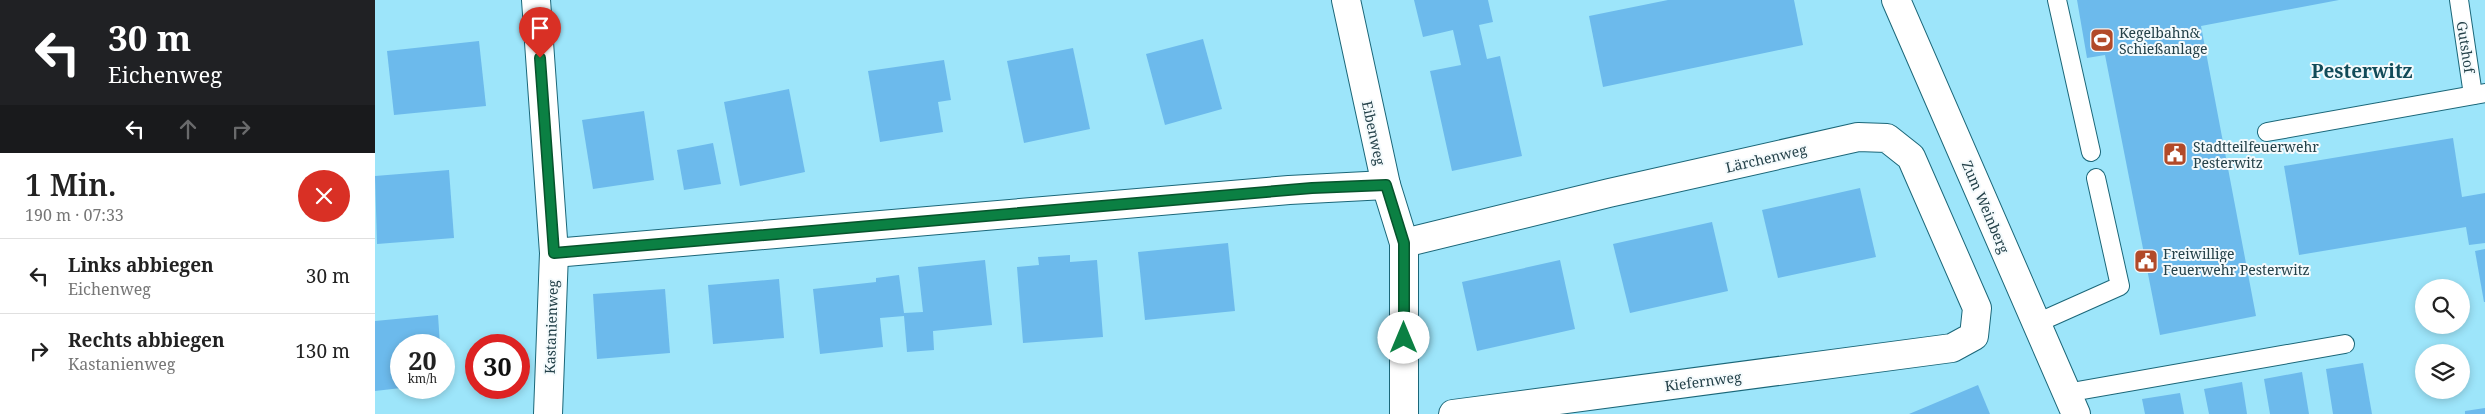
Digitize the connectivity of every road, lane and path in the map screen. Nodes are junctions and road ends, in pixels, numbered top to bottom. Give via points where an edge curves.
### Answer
1 (536, 0) edge
2 (1346, 0) edge
3 (1896, 0) edge
4 (2057, 0) edge
5 (2459, 0) edge
6 (2479, 94) edge
7 (2267, 132) dead end
8 (2091, 152) dead end
9 (2096, 178) dead end
10 (1386, 185) junction
11 (1404, 243) junction
12 (554, 253) junction
13 (2037, 323) junction
14 (2345, 344) dead end
15 (1953, 348) joint
16 (2071, 403) edge
17 (548, 414) edge
18 (1404, 414) edge
19 (1453, 414) edge

1 - 12 street, Kastanienweg
2 - 10 street, Eibenweg
3 - 13 street, Zum Weinberg
4 - 8 lane
5 - 6 lane, Gutshof
6 - 7 lane
9 - 13 lane via 2120,286
10 - 11 street, Eibenweg
10 - 12 street via 1312,188
11 - 15 street, Lärchenweg via 1858,137 1887,138 1911,157 1977,308 1973,336
11 - 18 street, Eibenweg
12 - 17 street, Kastanienweg
13 - 16 street, Zum Weinberg
14 - 16 lane
15 - 19 street, Kiefernweg

